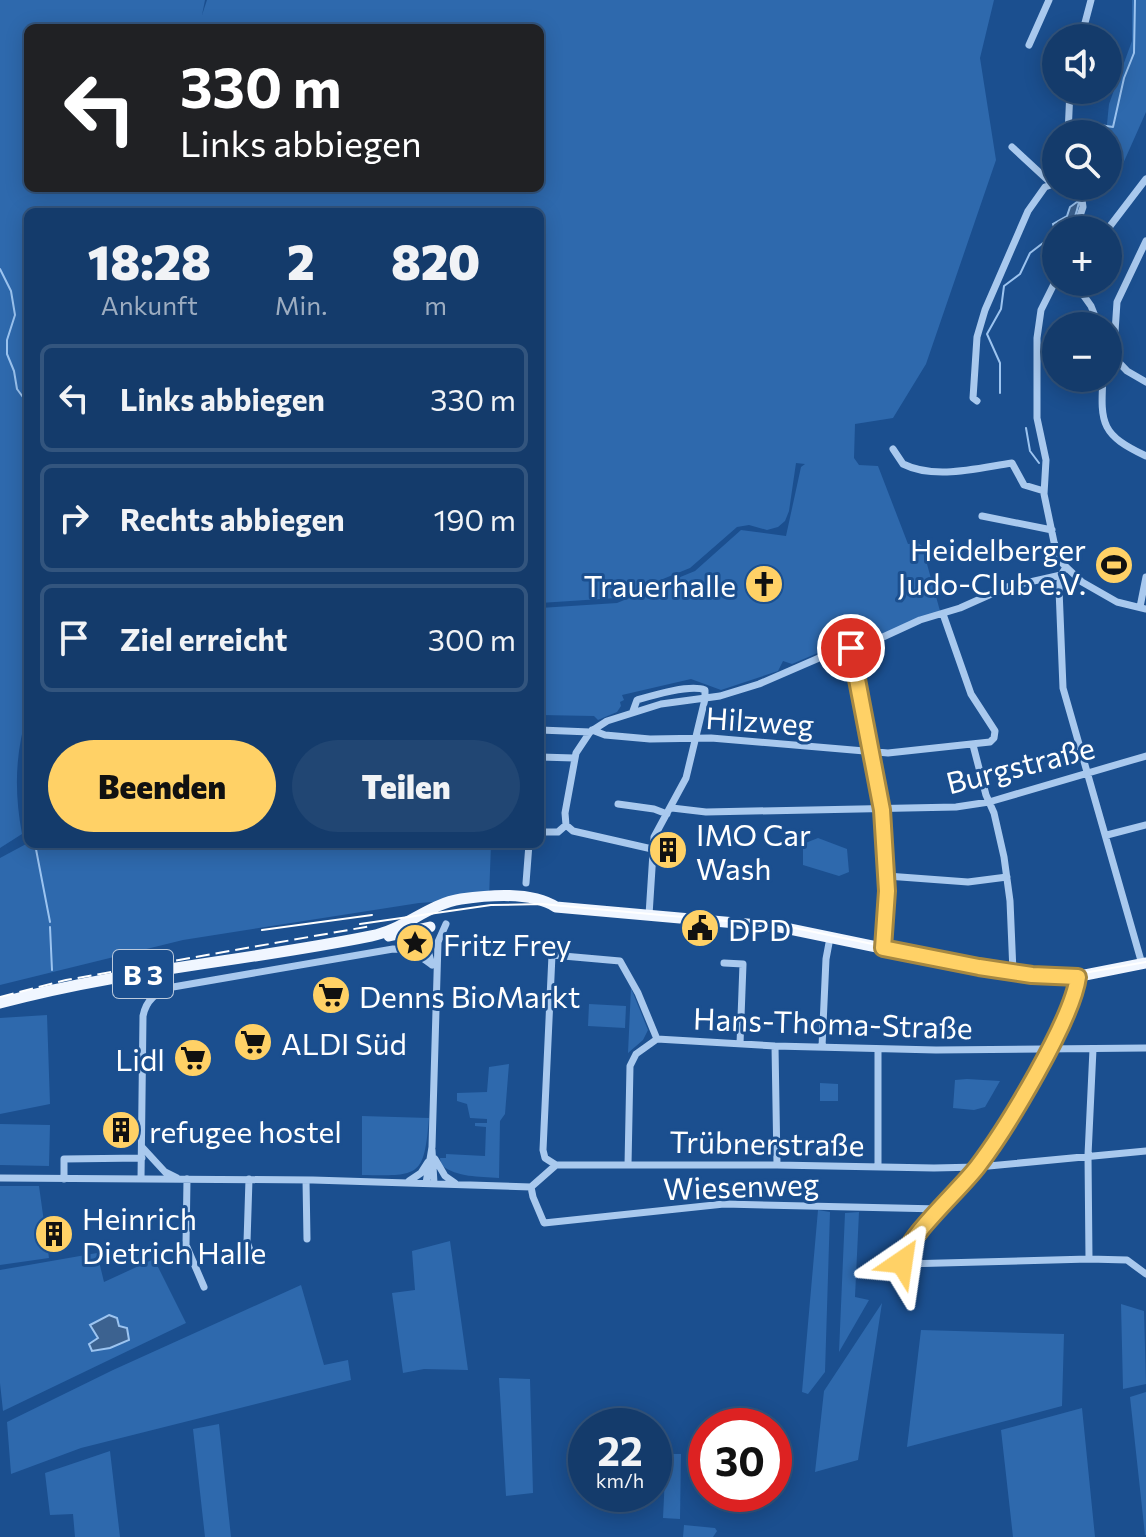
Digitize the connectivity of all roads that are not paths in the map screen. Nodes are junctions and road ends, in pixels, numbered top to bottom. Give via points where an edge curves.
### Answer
1 (1049, 0) edge
2 (1091, 0) edge
3 (1085, 24) edge
4 (1029, 45) dead end
5 (1012, 147) dead end
6 (1042, 173) edge
7 (1146, 179) edge
8 (1042, 190) edge
9 (1118, 216) edge
10 (1146, 241) edge
11 (1048, 296) edge
12 (1115, 312) edge
13 (1122, 366) edge
14 (1146, 382) edge
15 (1103, 392) edge
16 (977, 401) dead end
17 (893, 449) dead end
18 (1146, 456) edge
19 (1044, 491) junction
20 (982, 516) dead end
21 (1052, 530) junction
22 (1066, 567) junction
23 (1061, 575) junction
24 (1146, 577) edge
25 (1143, 608) edge
26 (943, 614) junction
27 (851, 648) junction
28 (705, 699) junction
29 (544, 730) edge
30 (591, 731) junction
31 (696, 739) junction
32 (973, 745) junction
33 (872, 751) junction
34 (1146, 756) edge
35 (544, 757) edge
36 (574, 758) junction
37 (1089, 773) junction
38 (989, 802) junction
39 (618, 804) dead end
40 (882, 810) junction
41 (669, 811) junction
42 (566, 825) junction
43 (1146, 825) edge
44 (544, 832) edge
45 (1107, 835) junction
46 (529, 848) edge
47 (652, 849) junction
48 (887, 876) junction
49 (1007, 877) junction
50 (526, 883) dead end
51 (461, 899) junction
52 (649, 915) junction
53 (404, 924) junction
54 (446, 924) dead end
55 (425, 930) junction
56 (376, 936) junction
57 (438, 942) junction
58 (829, 943) dead end
59 (883, 948) junction
60 (411, 950) junction
61 (724, 963) dead end
62 (1144, 964) edge
63 (432, 965) junction
64 (1013, 972) junction
65 (1078, 976) junction
66 (435, 983) junction
67 (0, 1003) edge
68 (657, 1039) junction
69 (740, 1044) junction
70 (775, 1046) junction
71 (822, 1047) junction
72 (1050, 1048) junction
73 (1146, 1048) edge
74 (878, 1049) junction
75 (1093, 1049) junction
76 (142, 1146) junction
77 (1146, 1151) edge
78 (1088, 1155) junction
79 (142, 1158) junction
80 (432, 1159) junction
81 (556, 1165) junction
82 (628, 1165) junction
83 (777, 1165) junction
84 (878, 1167) junction
85 (978, 1167) junction
86 (0, 1178) edge
87 (64, 1179) junction
88 (141, 1179) junction
89 (183, 1179) junction
90 (249, 1179) junction
91 (306, 1180) junction
92 (408, 1182) junction
93 (430, 1183) junction
94 (457, 1184) junction
95 (531, 1187) junction
96 (940, 1209) junction
97 (307, 1239) dead end
98 (1089, 1259) junction
99 (254, 1261) dead end
100 (1146, 1274) edge
101 (204, 1287) dead end

1 - 4 street
2 - 3 street
5 - 6 street
7 - 9 street
8 - 16 street via 985,310 976,350
10 - 12 street
11 - 19 street via 1037,338
13 - 14 street
15 - 18 street via 1107,430
17 - 19 street via 903,464 924,470 1012,463 1024,485
19 - 21 street
20 - 21 street
21 - 22 street
22 - 23 street
22 - 25 street via 1117,602
23 - 26 street via 1016,584
23 - 37 street via 1063,688
24 - 25 street
26 - 27 street
26 - 32 street via 971,694 995,731 990,742
27 - 28 street
27 - 33 street
28 - 30 street via 705,690 699,688 637,700 633,711
28 - 31 street
29 - 30 street, Hilzweg
30 - 31 street, Hilzweg
30 - 36 street
31 - 33 street, Hilzweg
31 - 41 street via 686,778
32 - 33 street, Hilzweg
32 - 38 street
33 - 40 street
34 - 37 street, Burgstraße
35 - 36 street
36 - 42 street
37 - 38 street, Burgstraße
37 - 45 street
38 - 40 street, Burgstraße
38 - 49 street
39 - 41 street, Burgstraße
40 - 41 street, Burgstraße
40 - 48 street
41 - 47 street
42 - 44 street via 558,832
42 - 47 street
43 - 45 street
45 - 62 street
46 - 50 street
47 - 52 street
48 - 49 street via 963,882
48 - 59 street
49 - 64 street
51 - 52 main road, B 3 via 520,897 556,907
51 - 53 main road, B 3
51 - 55 main road, B 3 via 430,916
52 - 59 main road, B 3 via 780,927
53 - 55 street
53 - 56 main road, B 3
54 - 57 street
55 - 56 main road, B 3
55 - 57 street
55 - 60 street
55 - 63 street
56 - 67 main road, B 3 via 82,984
57 - 66 street
58 - 71 street
59 - 64 main road, B 3
60 - 63 street
60 - 76 street via 393,949 158,993 143,1016
61 - 69 street via 743,964
62 - 65 main road, B 3
63 - 66 street
64 - 65 main road, B 3
65 - 72 street
66 - 80 street
68 - 69 street, Hans-Thoma-Straße
68 - 81 street via 620,961 552,955 543,1150
68 - 82 street, Hans-Thoma-Straße via 636,1054 630,1066
69 - 70 street, Hans-Thoma-Straße
70 - 71 street, Hans-Thoma-Straße
70 - 83 street
71 - 74 street, Hans-Thoma-Straße
72 - 74 street, Hans-Thoma-Straße
72 - 75 street, Hans-Thoma-Straße
72 - 85 street
73 - 75 street, Hans-Thoma-Straße
74 - 84 street
75 - 78 street
76 - 79 street
76 - 89 street via 165,1172
77 - 78 street, Trübnerstraße
78 - 85 street, Trübnerstraße
78 - 98 street
79 - 87 street via 64,1159
79 - 88 street
80 - 92 street
80 - 93 street
80 - 94 street
81 - 82 street, Trübnerstraße
81 - 95 street
82 - 83 street, Trübnerstraße
83 - 84 street, Trübnerstraße
84 - 85 street, Trübnerstraße
85 - 96 street
86 - 87 street
87 - 88 street
88 - 89 street
89 - 90 street
89 - 101 street via 186,1245
90 - 91 street
90 - 99 street via 247,1242
91 - 92 street
91 - 97 street
92 - 93 street
93 - 94 street
94 - 95 street
95 - 96 street, Wiesenweg via 544,1223 724,1204
96 - 98 street via 902,1262
98 - 100 street via 1127,1260

